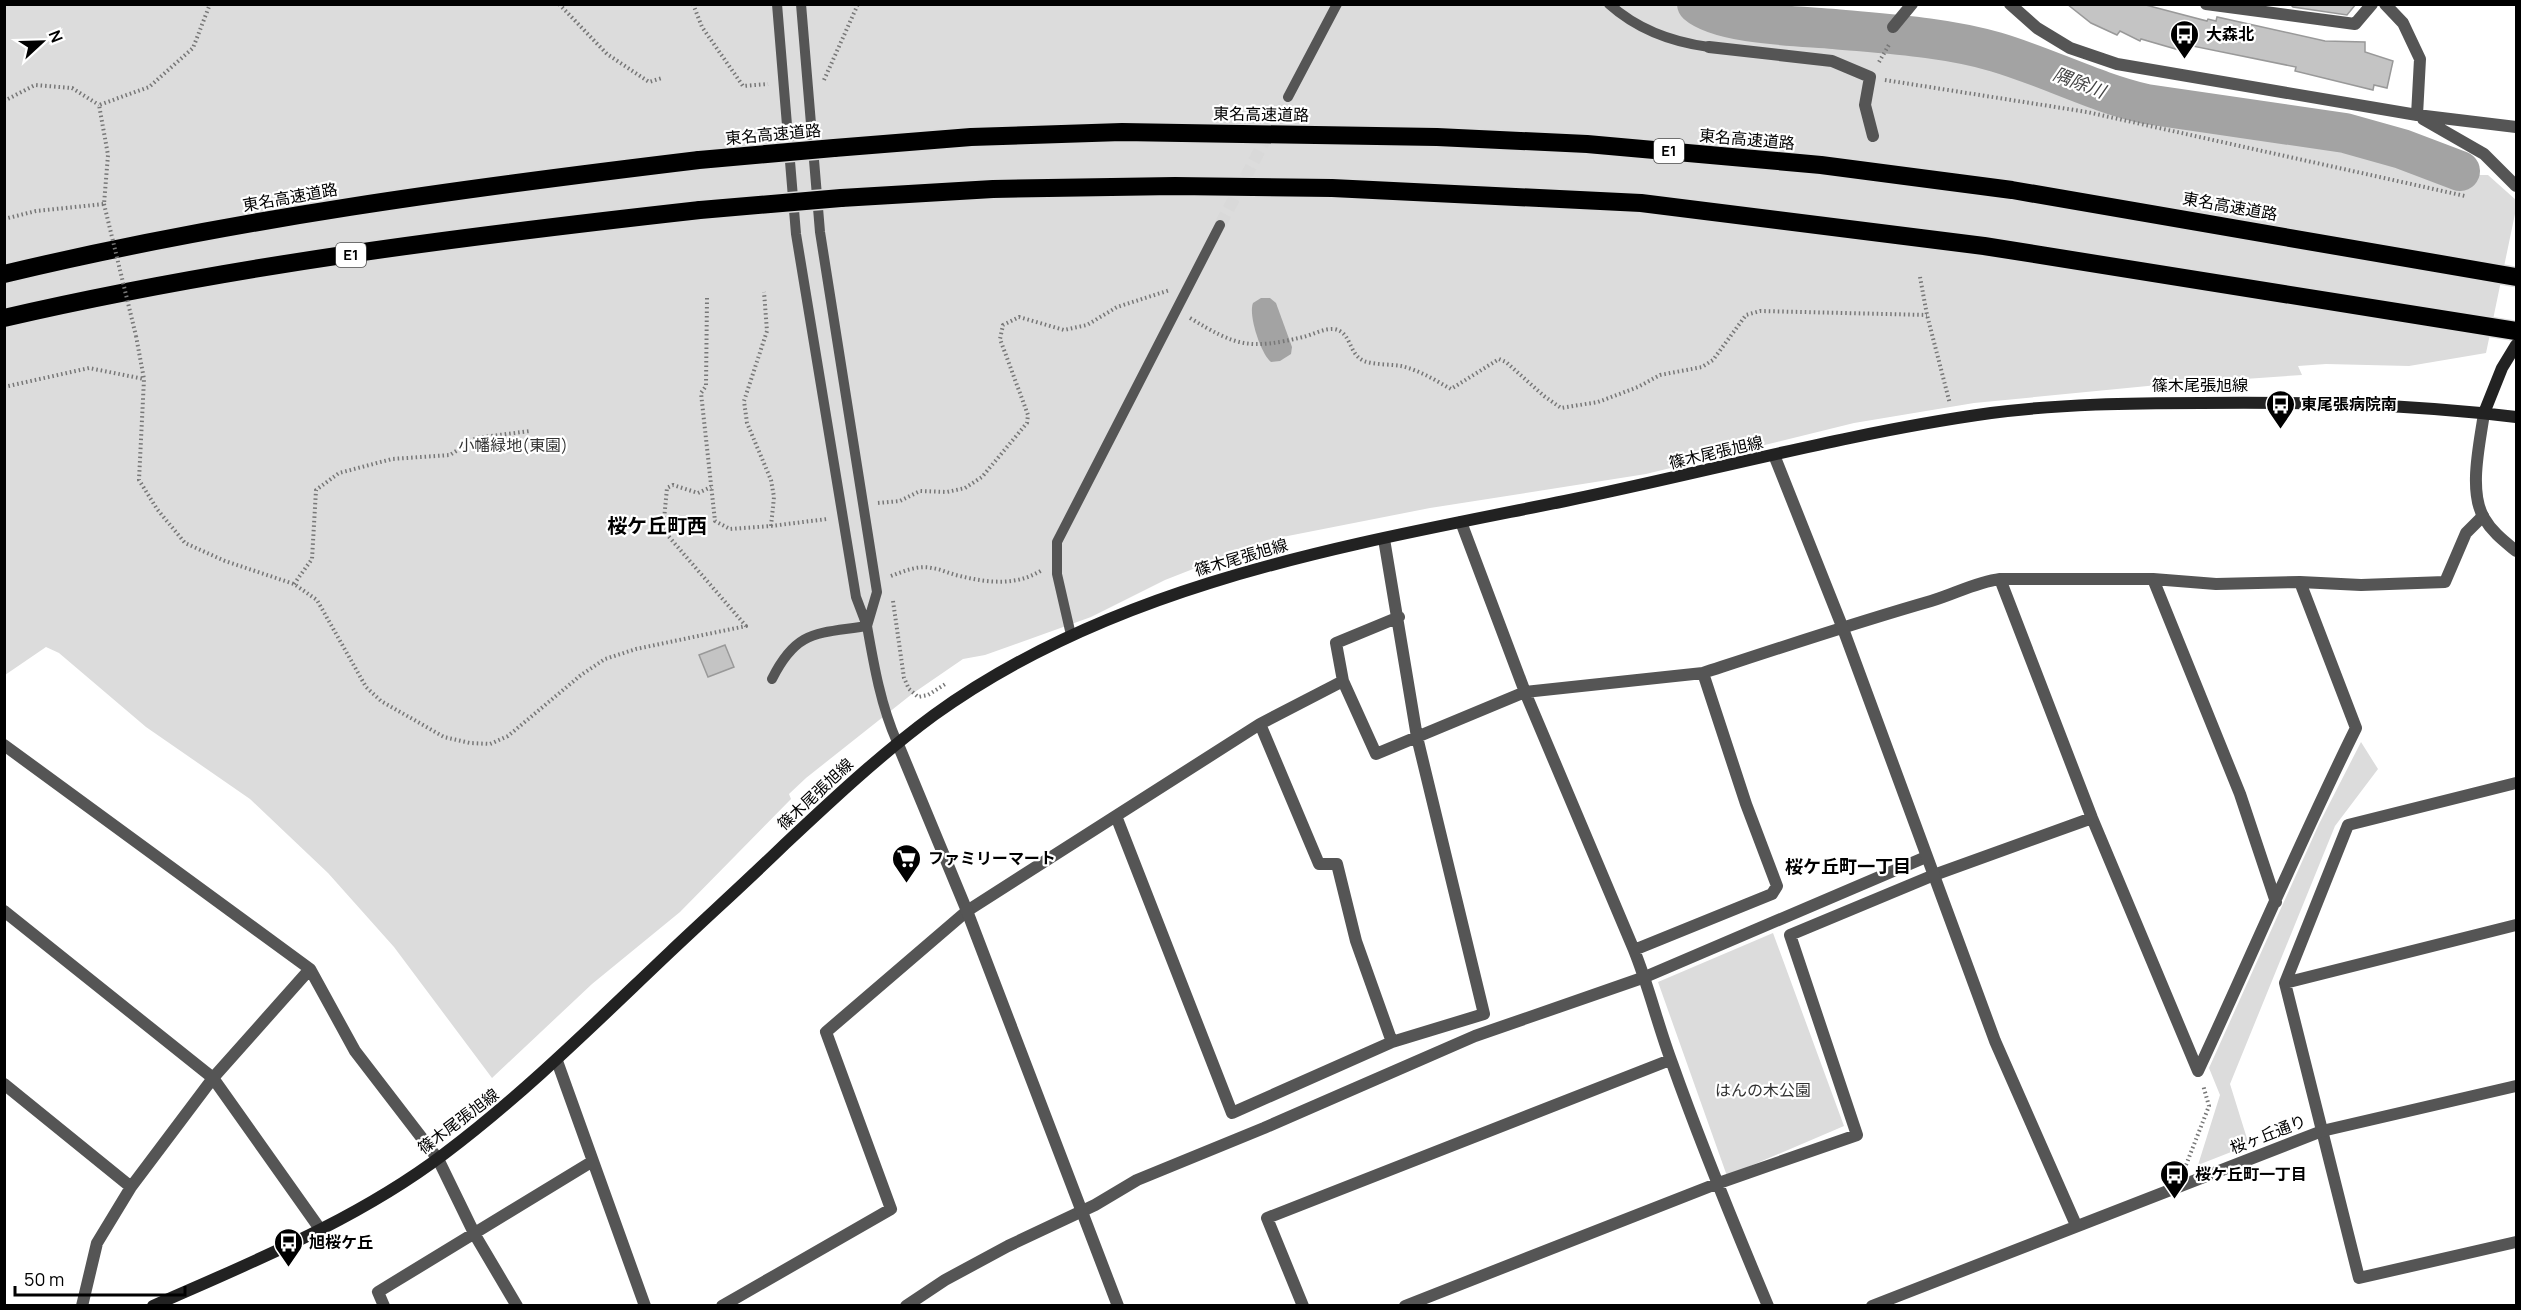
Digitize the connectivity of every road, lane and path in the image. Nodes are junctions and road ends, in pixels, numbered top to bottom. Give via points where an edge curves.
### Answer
1 (210, 4) edge
2 (559, 4) edge
3 (693, 4) edge
4 (777, 4) edge
5 (801, 4) edge
6 (858, 4) edge
7 (1337, 4) edge
8 (1609, 4) edge
9 (1912, 4) edge
10 (2010, 4) edge
11 (2206, 4) edge
12 (2372, 4) edge
13 (2385, 4) edge
14 (1893, 27) dead end
15 (1891, 41) dead end
16 (1709, 47) joint
17 (769, 73) dead end
18 (1870, 77) junction
19 (662, 78) dead end
20 (822, 83) dead end
21 (1288, 97) tunnel mouth
22 (4, 101) edge
23 (99, 105) junction
24 (2417, 115) junction
25 (2517, 127) edge
26 (1874, 136) dead end
27 (2517, 186) edge
28 (2465, 196) dead end
29 (104, 204) junction
30 (4, 219) edge
31 (1220, 225) tunnel mouth
32 (4, 274) edge
33 (1920, 277) dead end
34 (2517, 277) edge
35 (1188, 287) junction
36 (764, 292) dead end
37 (707, 298) dead end
38 (1176, 310) junction
39 (1927, 315) junction
40 (4, 318) edge
41 (2517, 331) edge
42 (2517, 345) edge
43 (144, 379) junction
44 (4, 387) edge
45 (2484, 413) junction
46 (2517, 417) edge
47 (1953, 420) junction
48 (530, 431) dead end
49 (1774, 455) junction
50 (711, 488) junction
51 (876, 503) dead end
52 (2483, 516) junction
53 (842, 517) junction
54 (1461, 522) junction
55 (771, 526) junction
56 (1384, 539) junction
57 (2517, 551) edge
58 (1056, 562) junction
59 (889, 576) dead end
60 (2001, 579) junction
61 (2153, 579) junction
62 (2300, 582) junction
63 (294, 584) junction
64 (1399, 616) junction
65 (867, 626) junction
66 (1842, 626) junction
67 (1071, 635) junction
68 (1703, 673) junction
69 (772, 679) dead end
70 (1343, 681) junction
71 (1526, 692) junction
72 (1260, 724) junction
73 (1418, 738) junction
74 (897, 742) junction
75 (6, 750) edge
76 (2517, 783) edge
77 (1116, 816) junction
78 (2092, 819) junction
79 (1926, 857) junction
80 (1934, 875) junction
81 (2276, 902) junction
82 (4, 911) edge
83 (966, 911) junction
84 (2517, 925) edge
85 (1634, 950) junction
86 (309, 969) junction
87 (1645, 977) junction
88 (2285, 983) junction
89 (1392, 1042) junction
90 (1670, 1060) junction
91 (556, 1061) junction
92 (2198, 1071) junction
93 (213, 1078) junction
94 (4, 1084) edge
95 (2517, 1086) edge
96 (2322, 1131) junction
97 (438, 1159) junction
98 (593, 1161) junction
99 (1716, 1184) junction
100 (2178, 1186) junction
101 (131, 1187) junction
102 (1082, 1211) junction
103 (2076, 1225) junction
104 (321, 1229) junction
105 (475, 1234) junction
106 (2517, 1242) edge
107 (82, 1305) edge
108 (153, 1305) edge
109 (384, 1305) edge
110 (517, 1305) edge
111 (645, 1305) edge
112 (722, 1305) edge
113 (906, 1305) edge
114 (1118, 1305) edge
115 (1303, 1305) edge
116 (1405, 1305) edge
117 (1768, 1305) edge
118 (1872, 1305) edge

1 - 23 path via 193,48 149,87
2 - 19 path via 607,54 649,82
3 - 17 path via 702,27 743,86 770,84
4 - 53 lane via 796,234
5 - 65 lane via 820,232 877,592
6 - 20 path
7 - 21 lane
8 - 16 lane via 1643,29 1680,43
9 - 14 street
10 - 24 street via 2037,28 2070,48 2117,64
11 - 12 street via 2355,24
13 - 24 street via 2403,23 2420,59
15 - 18 path
16 - 18 street via 1832,61
18 - 26 street via 1865,105
18 - 28 path via 2086,112
22 - 23 path via 35,85 72,88
23 - 29 path via 108,155
24 - 25 street
24 - 27 street via 2484,154
29 - 30 path
29 - 43 path, bridge
31 - 35 lane
32 - 34 highway, 東名高速道路 / E1, bridge via 357,205 699,160 971,137 1122,132 1437,137 1587,144 1821,165 2012,190
33 - 39 path
35 - 38 lane
35 - 51 path via 1158,292 1117,307 1087,325 1064,330 1019,317 1002,325 1000,339 1028,415 1027,423 982,477 964,488 920,491 900,501
36 - 55 path via 767,331 744,401 747,423 771,480
37 - 50 path via 706,386 700,393
38 - 39 path via 1223,338 1255,346 1337,330 1346,335 1356,355 1365,361 1417,371 1451,389 1499,359 1561,408 1598,402 1660,375 1701,367 1713,360 1746,315 1760,311
38 - 58 lane via 1057,543
39 - 47 path
40 - 41 highway, E1, bridge via 244,271 550,227 700,210 993,189 1175,186 1332,188 1641,203 1972,244
42 - 45 main road via 2502,368
43 - 44 path via 88,368
43 - 63 path via 139,480 157,509 185,543
45 - 46 main road, 篠木尾張旭線
45 - 47 main road, 篠木尾張旭線 via 2283,401 2125,402
45 - 52 street via 2475,478
47 - 49 main road, 篠木尾張旭線
48 - 63 path via 476,438 450,455 392,459 339,473 316,490 312,559
49 - 54 main road, 篠木尾張旭線
49 - 66 street
50 - 55 path via 715,521 729,530
50 - 63 path via 698,493 673,485 668,488 663,530 746,626 605,659 508,736 490,744 444,736 381,701 366,687 317,600
52 - 57 street via 2498,536
52 - 62 street via 2466,533 2445,582
53 - 55 path
53 - 65 lane via 856,597
54 - 56 main road, 篠木尾張旭線
54 - 71 street
56 - 64 street
56 - 67 main road, 篠木尾張旭線 via 1249,570 1180,592
58 - 59 path via 1036,574 999,583 932,568
58 - 67 lane
60 - 61 street
60 - 66 street via 1982,581 1944,597
60 - 78 street
61 - 62 street via 2216,584
61 - 81 street via 2240,794
62 - 81 street via 2356,728 2301,840
64 - 70 street via 1336,644
64 - 73 street
65 - 69 lane via 815,634 794,645
65 - 74 lane via 881,695
66 - 68 street
66 - 79 street
67 - 74 main road, 篠木尾張旭線 via 987,678
68 - 71 street
68 - 85 street via 1777,886 1772,894
70 - 72 street
70 - 73 street via 1376,754
71 - 73 street
71 - 85 street
72 - 77 street
72 - 89 street via 1319,864 1337,864 1356,941
73 - 89 street via 1484,1014
74 - 83 street
74 - 91 main road, 篠木尾張旭線 via 826,804
75 - 86 street
76 - 88 street via 2348,825
77 - 83 street
77 - 89 street via 1232,1113
78 - 80 street
78 - 92 street
79 - 80 street
79 - 87 street
80 - 99 street via 1790,935 1857,1135
80 - 103 street via 1995,1041
81 - 92 street
82 - 93 street
83 - 102 street
83 - 112 street via 826,1032 891,1209
84 - 88 street
85 - 87 street
86 - 93 street
86 - 97 street via 355,1051
87 - 90 street
87 - 102 street via 1475,1036 1137,1180
88 - 96 street
90 - 99 street
90 - 115 street via 1267,1218
91 - 97 main road, 篠木尾張旭線
91 - 98 street
92 - 100 path via 2209,1106
93 - 101 street
93 - 104 street
94 - 101 street
95 - 96 street, 桜ヶ丘通り
96 - 100 street, 桜ヶ丘通り
96 - 106 street via 2359,1278
97 - 104 main road, 篠木尾張旭線
97 - 105 street
98 - 105 street
98 - 111 street
99 - 116 street
99 - 117 street
100 - 103 street, 桜ヶ丘通り
101 - 107 street via 98,1243
102 - 113 street via 1008,1246
102 - 114 street
103 - 118 street, 桜ヶ丘通り
104 - 108 main road, 篠木尾張旭線
105 - 109 street via 378,1292
105 - 110 street

